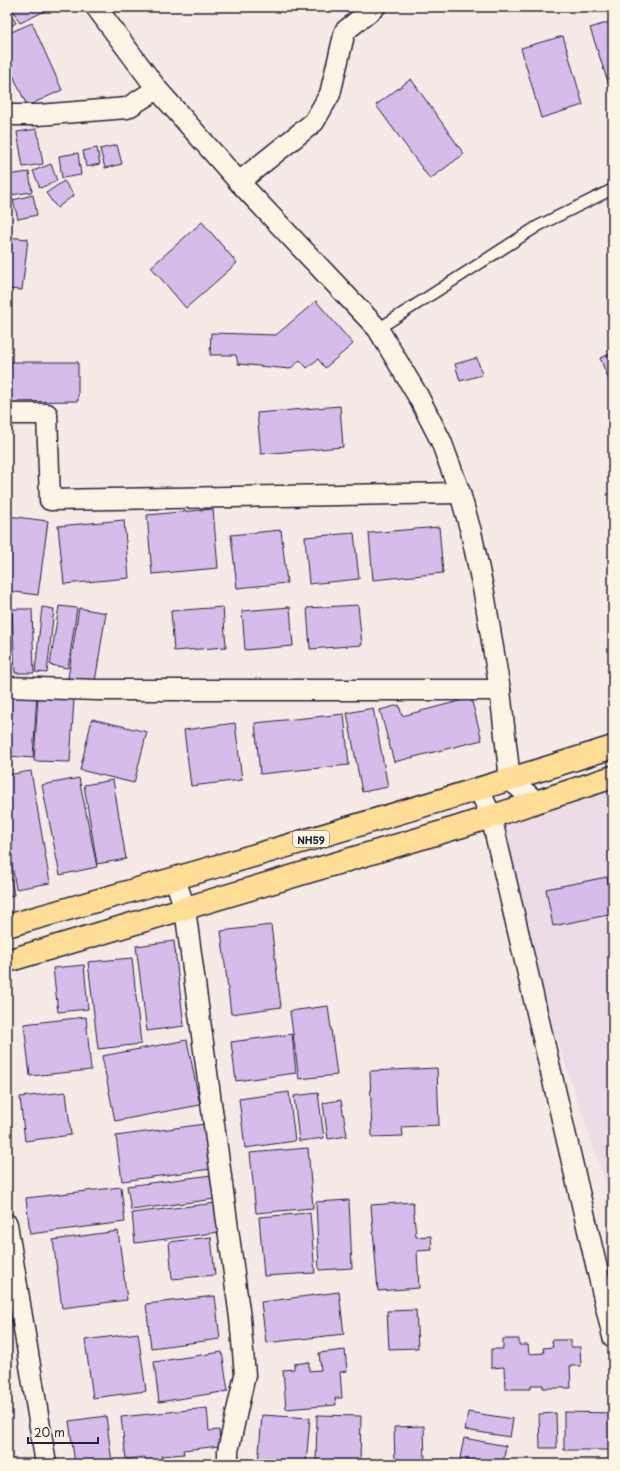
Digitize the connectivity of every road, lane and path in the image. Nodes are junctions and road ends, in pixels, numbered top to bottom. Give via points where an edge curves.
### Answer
1 (96, 7) edge
2 (375, 7) edge
3 (157, 89) junction
4 (7, 115) edge
5 (239, 182) junction
6 (613, 189) edge
7 (378, 328) junction
8 (7, 414) edge
9 (460, 493) junction
10 (7, 687) edge
11 (500, 690) junction
12 (613, 747) edge
13 (613, 777) edge
14 (510, 780) junction
15 (479, 789) junction
16 (537, 802) junction
17 (491, 816) junction
18 (175, 879) junction
19 (185, 908) junction
20 (7, 926) edge
21 (7, 961) edge
22 (7, 1224) edge
23 (613, 1337) edge
24 (46, 1464) edge
25 (228, 1464) edge

1 - 3 street
2 - 5 street via 345,31 330,94 314,122
3 - 4 street via 127,108
3 - 5 street
5 - 7 street
6 - 7 lane via 538,226
7 - 9 street via 428,416
8 - 9 street via 47,414 50,500
9 - 11 street via 484,593
10 - 11 street via 97,690
11 - 14 street
12 - 14 highway, NH59
13 - 16 highway
14 - 15 highway, NH59
14 - 16 street
15 - 17 street
15 - 18 highway, NH59
16 - 17 highway
17 - 19 highway
17 - 23 street
18 - 19 street
18 - 20 highway, NH59
19 - 21 highway
19 - 25 street via 239,1310 245,1375 228,1451
22 - 24 street

